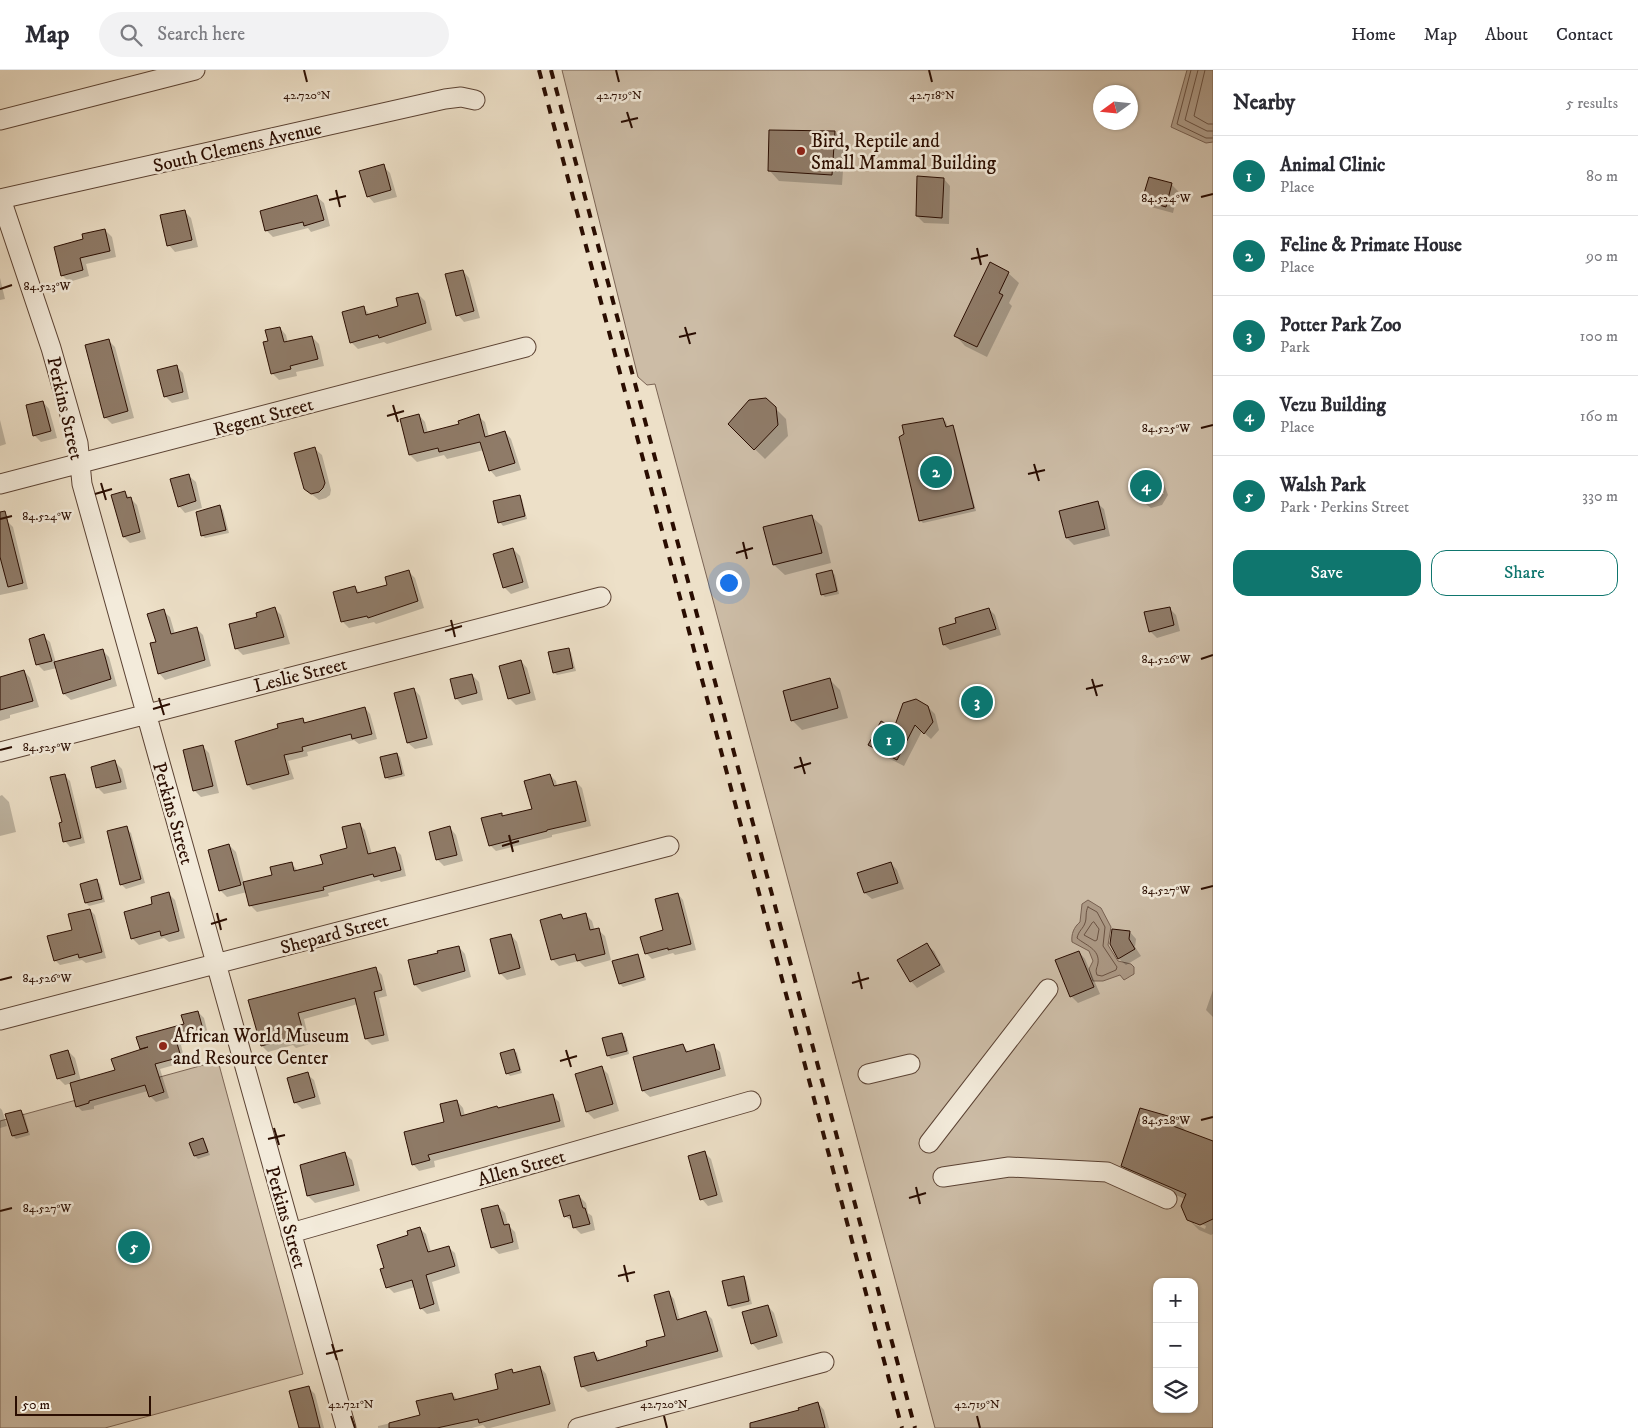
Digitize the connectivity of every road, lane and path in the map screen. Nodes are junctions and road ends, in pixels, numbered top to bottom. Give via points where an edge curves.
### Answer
1 (195, 70) edge
2 (475, 100) dead end
3 (0, 120) edge
4 (0, 199) edge
5 (526, 347) dead end
6 (79, 464) junction
7 (0, 484) edge
8 (601, 596) dead end
9 (146, 714) junction
10 (0, 752) edge
11 (669, 846) dead end
12 (216, 964) junction
13 (1048, 989) dead end
14 (0, 1020) edge
15 (910, 1064) dead end
16 (868, 1074) dead end
17 (751, 1101) dead end
18 (929, 1143) dead end
19 (943, 1177) dead end
20 (1167, 1199) dead end
21 (292, 1233) junction
22 (824, 1362) dead end
23 (346, 1428) edge
24 (578, 1428) edge

1 - 3 street
2 - 4 street, South Clemens Avenue via 461,97 445,99
4 - 6 street, Perkins Street via 52,348 78,443
5 - 6 street, Regent Street
6 - 7 street, Regent Street
6 - 9 street, Perkins Street
8 - 9 street, Leslie Street
9 - 10 street, Leslie Street
9 - 12 street, Perkins Street
11 - 12 street, Shepard Street
12 - 14 street, Shepard Street
12 - 21 street, Perkins Street
13 - 18 street
15 - 16 street
17 - 21 street, Allen Street
19 - 20 street via 1010,1168 1107,1172
21 - 23 street, Perkins Street
22 - 24 street

